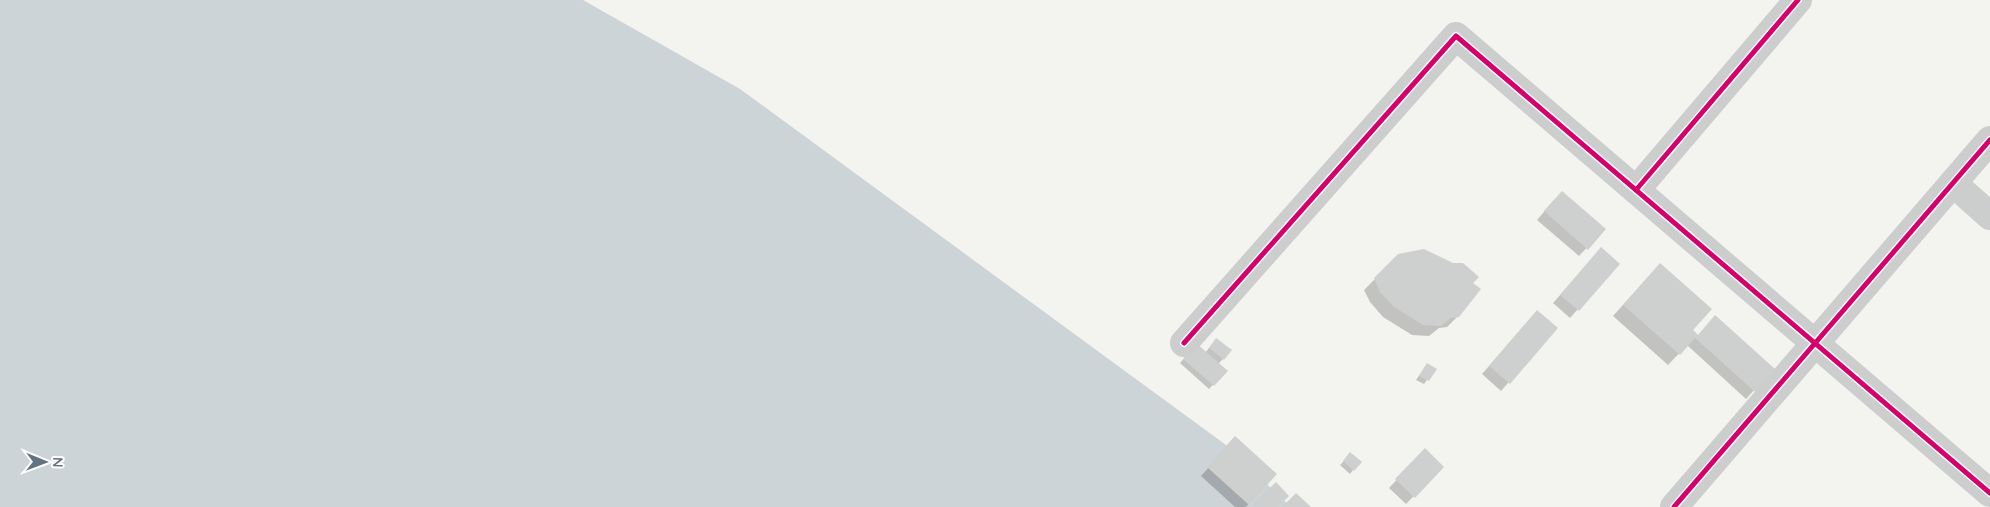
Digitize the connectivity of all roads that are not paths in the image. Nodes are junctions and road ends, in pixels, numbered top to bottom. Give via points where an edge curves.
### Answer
1 (1798, 0) edge
2 (1990, 140) edge
3 (1953, 183) junction
4 (1636, 190) junction
5 (1990, 216) edge
6 (1184, 342) dead end
7 (1815, 343) junction
8 (1990, 493) edge
9 (1674, 507) edge

1 - 4 street
2 - 3 street
3 - 5 street
3 - 7 street
4 - 6 street via 1456,36
4 - 7 street
7 - 8 street
7 - 9 street

